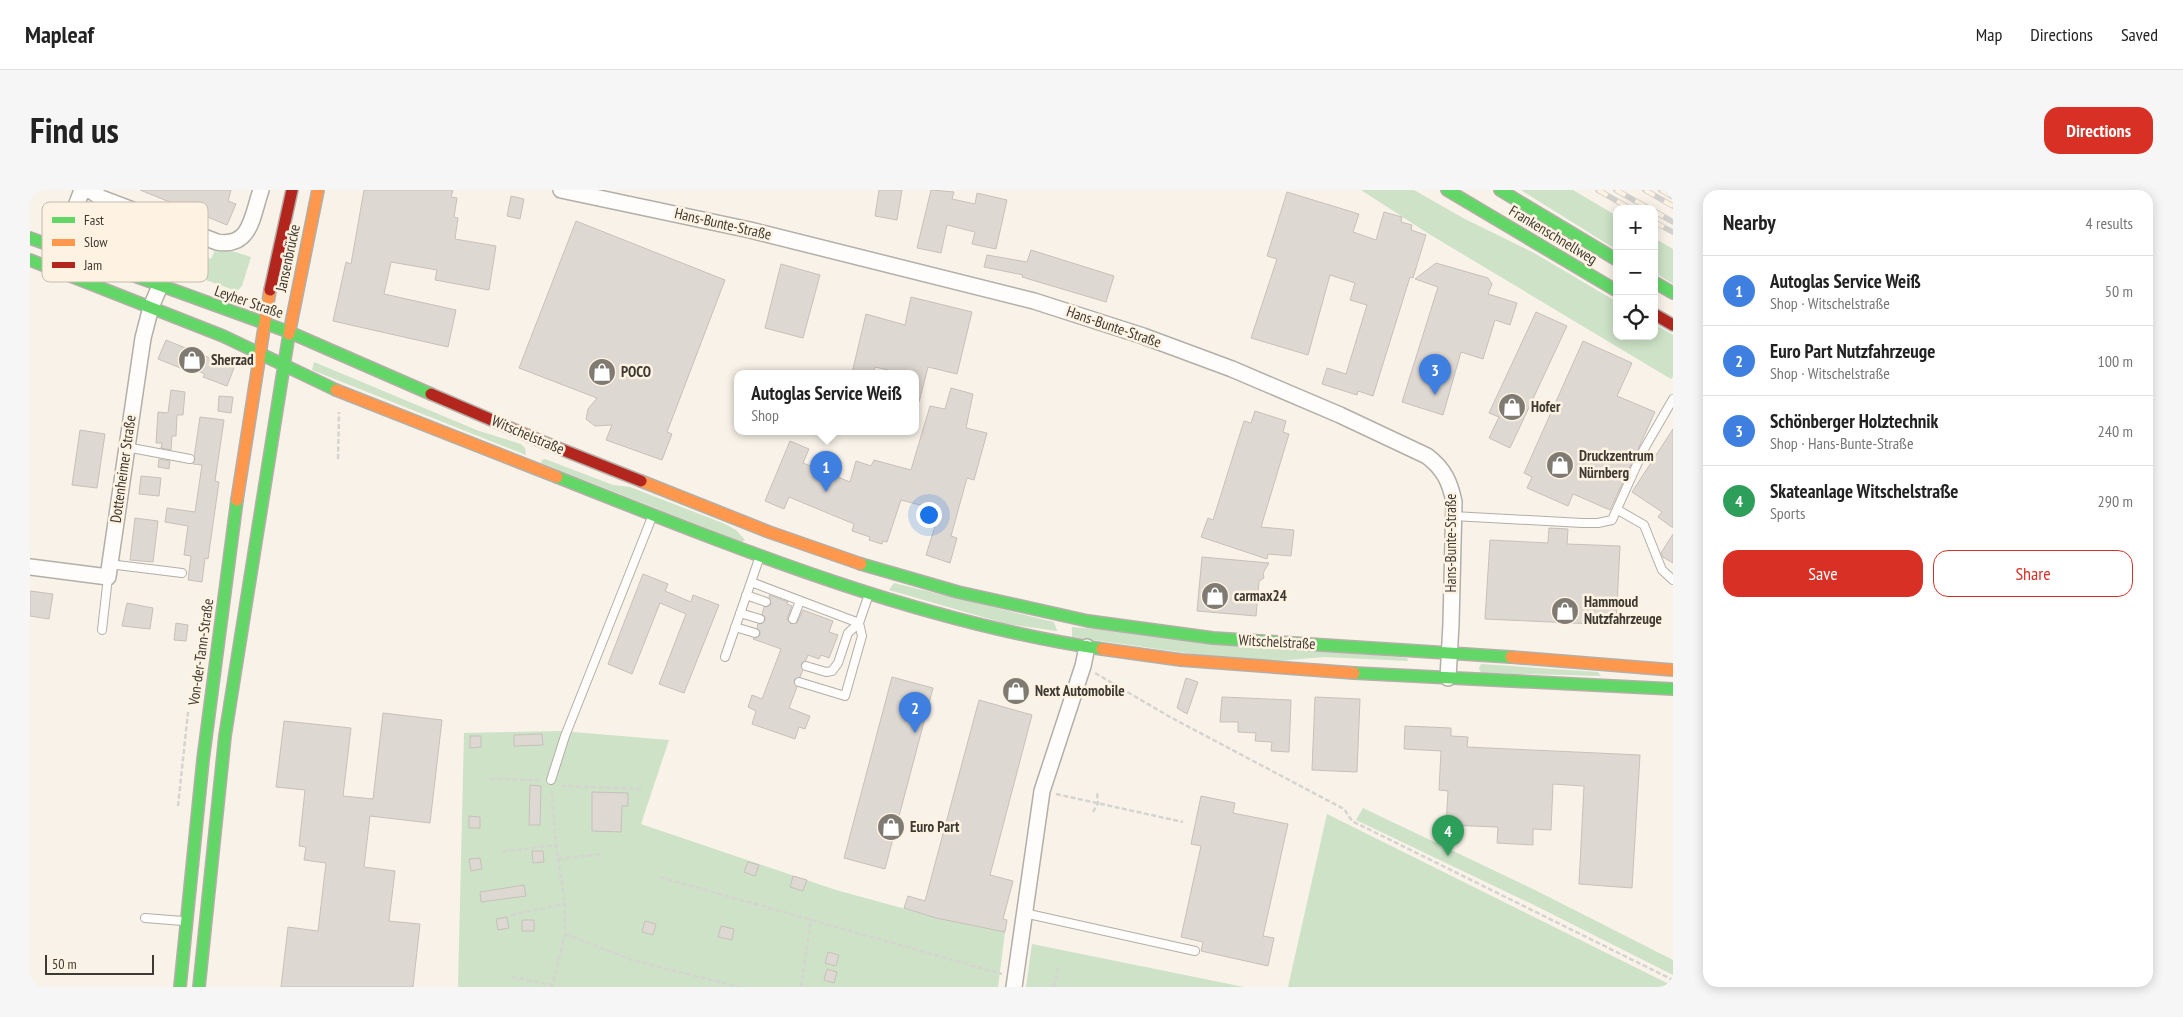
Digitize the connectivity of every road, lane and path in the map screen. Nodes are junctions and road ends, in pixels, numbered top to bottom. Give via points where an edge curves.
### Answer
1 (82, 190) edge
2 (90, 190) edge
3 (261, 190) edge
4 (292, 190) edge
5 (318, 190) edge
6 (561, 190) edge
7 (1447, 190) edge
8 (1500, 190) edge
9 (78, 202) edge
10 (112, 202) edge
11 (30, 238) edge
12 (208, 239) edge
13 (42, 242) edge
14 (1613, 258) edge
15 (30, 260) edge
16 (42, 264) edge
17 (88, 282) edge
18 (149, 282) edge
19 (1658, 284) edge
20 (160, 286) junction
21 (1613, 289) edge
22 (1673, 293) edge
23 (151, 307) junction
24 (1658, 316) edge
25 (265, 322) junction
26 (1673, 325) edge
27 (289, 332) junction
28 (259, 354) junction
29 (284, 366) junction
30 (1673, 399) edge
31 (339, 412) dead end
32 (126, 447) junction
33 (538, 455) junction
34 (190, 459) dead end
35 (338, 459) dead end
36 (1618, 510) junction
37 (652, 515) junction
38 (1453, 516) junction
39 (769, 532) junction
40 (760, 556) junction
41 (30, 567) edge
42 (108, 571) junction
43 (886, 572) junction
44 (182, 573) dead end
45 (1673, 580) edge
46 (751, 582) junction
47 (746, 595) junction
48 (874, 595) junction
49 (800, 601) junction
50 (766, 602) dead end
51 (786, 609) dead end
52 (740, 613) junction
53 (760, 619) dead end
54 (859, 623) junction
55 (736, 627) junction
56 (102, 630) dead end
57 (755, 633) dead end
58 (1087, 647) junction
59 (1449, 652) junction
60 (725, 657) dead end
61 (806, 666) dead end
62 (1083, 666) junction
63 (1673, 670) edge
64 (1615, 676) junction
65 (1448, 678) junction
66 (798, 682) dead end
67 (1673, 689) edge
68 (490, 779) dead end
69 (551, 780) joint
70 (642, 788) dead end
71 (1042, 791) junction
72 (1097, 792) dead end
73 (1098, 803) junction
74 (1093, 812) dead end
75 (1182, 822) dead end
76 (556, 845) junction
77 (502, 852) dead end
78 (601, 854) dead end
79 (558, 859) junction
80 (660, 877) dead end
81 (566, 904) junction
82 (1024, 913) junction
83 (511, 915) dead end
84 (145, 918) dead end
85 (811, 919) junction
86 (185, 922) junction
87 (565, 934) junction
88 (1195, 951) dead end
89 (1058, 968) dead end
90 (512, 976) dead end
91 (1673, 980) edge
92 (1014, 982) edge
93 (552, 986) edge
94 (180, 987) edge
95 (200, 987) edge
96 (739, 987) edge
97 (801, 987) edge
98 (1054, 987) edge

1 - 9 street
2 - 10 street
3 - 12 street via 245,234 239,240 228,244
4 - 25 main road, Jansenbrücke
5 - 27 main road, Jansenbrücke
6 - 38 street, Hans-Bunte-Straße via 750,230 1034,300 1143,336 1232,369 1427,456 1438,464 1450,485
7 - 21 main road, Frankenschnellweg
8 - 14 main road, Frankenschnellweg
11 - 13 main road, Leyher Straße
15 - 16 main road
17 - 23 main road
18 - 20 main road, Leyher Straße
19 - 22 main road
20 - 23 street, Dottenheimer Straße
20 - 25 main road, Leyher Straße
23 - 28 main road
23 - 32 street, Dottenheimer Straße
24 - 26 main road
25 - 27 main road, Leyher Straße
25 - 28 main road, Von-der-Tann-Straße
27 - 29 main road
27 - 33 main road, Witschelstraße
28 - 29 main road
28 - 86 main road, Von-der-Tann-Straße via 211,686
29 - 33 main road, Witschelstraße via 341,392
29 - 95 main road via 225,736
30 - 36 lane via 1644,449
31 - 35 path
32 - 34 lane
32 - 42 street, Dottenheimer Straße
33 - 37 main road, Witschelstraße
33 - 39 main road, Witschelstraße
36 - 38 lane via 1612,520 1598,523
36 - 45 lane via 1644,525 1662,570
37 - 40 main road, Witschelstraße
37 - 69 lane
38 - 59 street, Hans-Bunte-Straße
39 - 40 street
39 - 43 main road, Witschelstraße
40 - 46 lane
40 - 48 main road, Witschelstraße
41 - 42 street
42 - 44 lane
42 - 56 lane
43 - 48 street
43 - 59 main road, Witschelstraße via 1045,613 1156,631 1274,643
46 - 47 lane
46 - 49 lane
47 - 50 lane
47 - 52 lane
48 - 54 lane
48 - 58 main road, Witschelstraße via 971,622
49 - 51 lane via 794,616
49 - 54 lane
52 - 53 lane
52 - 55 lane
54 - 61 lane via 848,633 832,671
54 - 66 lane via 862,636 845,696
55 - 57 lane
55 - 60 lane
58 - 62 street
58 - 65 main road, Witschelstraße via 1222,665
59 - 64 main road, Witschelstraße
59 - 65 street, Hans-Bunte-Straße
62 - 71 street
62 - 91 path via 1344,809 1352,821
63 - 64 main road, Witschelstraße
64 - 65 main road, Witschelstraße
64 - 67 main road, Witschelstraße
68 - 69 path
70 - 76 path via 552,786
71 - 73 path
71 - 82 street
72 - 73 path
73 - 74 path
73 - 75 path
76 - 77 path
76 - 79 path
78 - 79 path
79 - 81 path
80 - 85 path
81 - 83 path
81 - 87 path
82 - 88 lane
82 - 92 street
84 - 86 lane
85 - 92 path
85 - 97 path
86 - 94 main road, Von-der-Tann-Straße
87 - 93 path
87 - 96 path via 632,960
89 - 98 path
90 - 93 path

